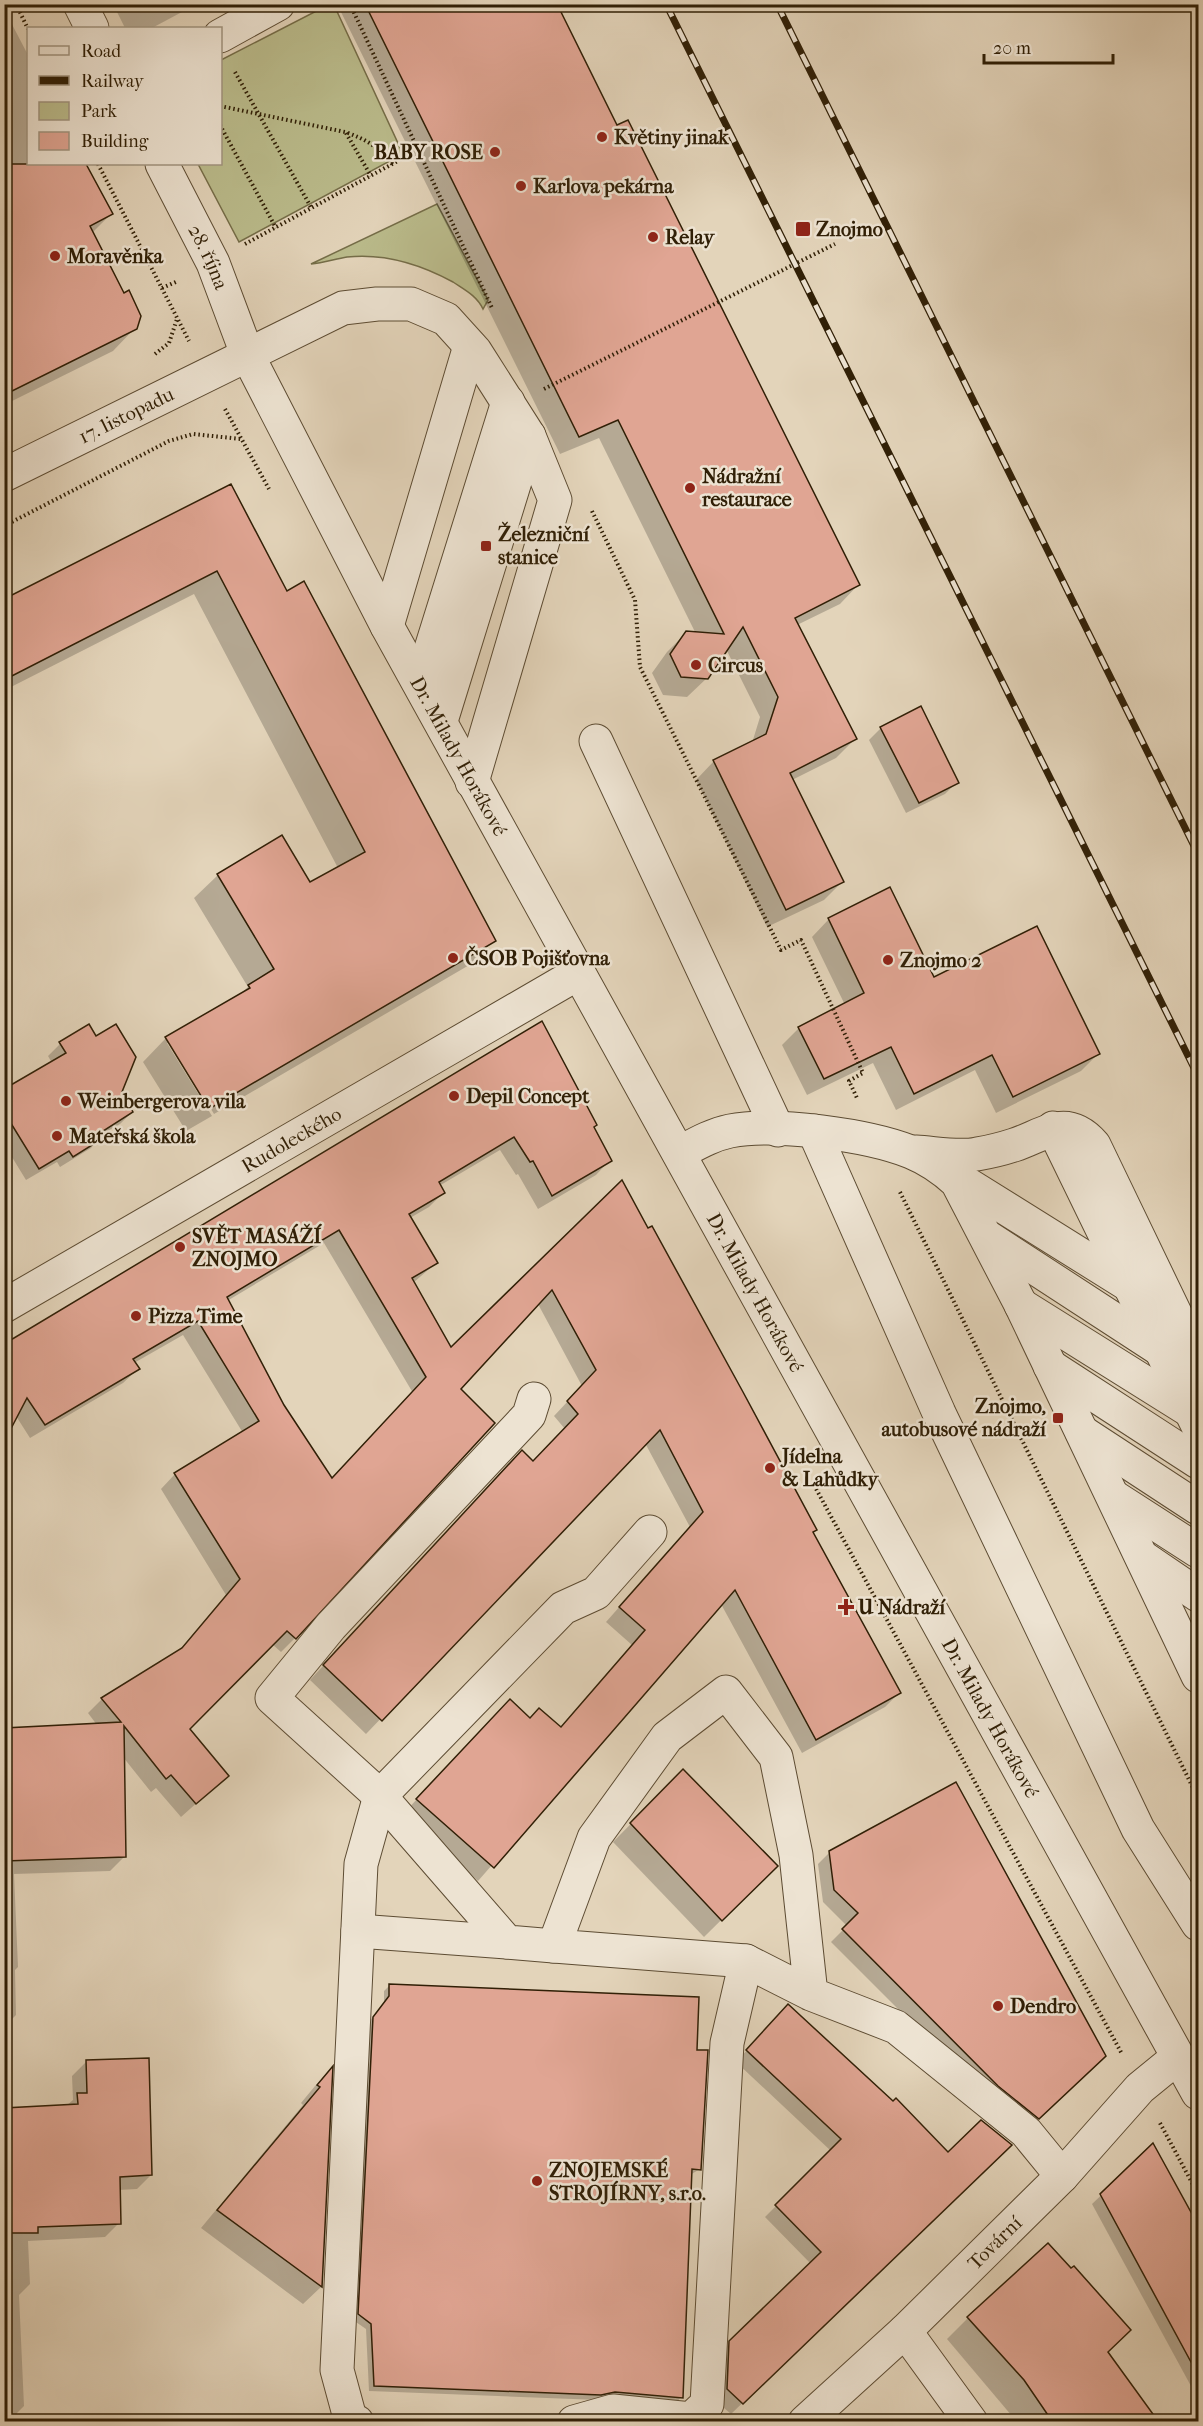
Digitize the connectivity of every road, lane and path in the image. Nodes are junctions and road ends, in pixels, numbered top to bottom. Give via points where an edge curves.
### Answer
1 (16, 4) edge
2 (80, 4) edge
3 (278, 4) edge
4 (350, 4) edge
5 (27, 27) edge
6 (92, 27) edge
7 (222, 35) edge
8 (233, 69) dead end
9 (222, 106) edge
10 (258, 114) junction
11 (222, 129) edge
12 (345, 132) junction
13 (418, 150) junction
14 (163, 165) edge
15 (393, 165) junction
16 (372, 177) junction
17 (312, 210) junction
18 (276, 228) junction
19 (835, 244) dead end
20 (237, 249) dead end
21 (493, 310) dead end
22 (470, 346) junction
23 (247, 354) junction
24 (521, 398) junction
25 (530, 436) junction
26 (241, 438) dead end
27 (4, 475) edge
28 (590, 507) dead end
29 (4, 526) edge
30 (387, 626) junction
31 (420, 684) junction
32 (441, 721) junction
33 (596, 741) dead end
34 (472, 782) junction
35 (577, 974) junction
36 (1053, 1128) junction
37 (778, 1130) junction
38 (814, 1131) junction
39 (876, 1142) junction
40 (912, 1152) junction
41 (679, 1153) junction
42 (943, 1169) junction
43 (985, 1235) junction
44 (1132, 1287) junction
45 (1021, 1305) junction
46 (4, 1306) edge
47 (1164, 1352) junction
48 (1198, 1361) edge
49 (1050, 1366) junction
50 (534, 1399) dead end
51 (1195, 1419) edge
52 (1082, 1432) junction
53 (1198, 1462) edge
54 (1113, 1497) junction
55 (1198, 1508) edge
56 (650, 1532) dead end
57 (1198, 1551) edge
58 (1144, 1559) junction
59 (1198, 1595) edge
60 (1198, 1676) edge
61 (381, 1797) junction
62 (1198, 1798) edge
63 (1198, 1924) edge
64 (358, 1931) junction
65 (507, 1942) junction
66 (554, 1946) junction
67 (746, 1961) junction
68 (811, 1994) junction
69 (1178, 2056) junction
70 (1198, 2093) edge
71 (1062, 2176) junction
72 (905, 2331) junction
73 (357, 2421) edge
74 (574, 2421) edge
75 (805, 2421) edge
76 (971, 2421) edge

1 - 5 path
2 - 6 street
3 - 7 street
4 - 13 path
8 - 10 path
9 - 10 path
10 - 12 path
10 - 17 path
11 - 18 path
12 - 15 path via 382,151
12 - 16 path
13 - 15 path
13 - 21 path
14 - 23 street, 28. října via 213,263
15 - 16 path
16 - 17 path
17 - 18 path
18 - 20 path
19 - 24 path
22 - 23 street, 17. listopadu via 446,319 411,304 377,304 343,308
22 - 24 street, 17. listopadu
22 - 30 street
23 - 27 street, 17. listopadu
23 - 30 street, Dr. Milady Horákové
24 - 25 street, 17. listopadu
24 - 31 street
25 - 32 street
25 - 34 street, 17. listopadu via 555,500
26 - 29 path via 193,434 169,441
28 - 39 path via 635,600 640,667 782,950 801,940 863,1073 849,1081
30 - 31 street, Dr. Milady Horákové
31 - 32 street, Dr. Milady Horákové
32 - 34 street, Dr. Milady Horákové
33 - 37 street
34 - 35 street, Dr. Milady Horákové
35 - 41 street, Dr. Milady Horákové
35 - 46 street, Rudoleckého
36 - 40 street via 1014,1145 974,1155
36 - 44 street
36 - 48 street via 1077,1131 1094,1145
37 - 38 street
37 - 41 street via 731,1131 704,1139
38 - 39 street
38 - 63 street via 939,1413 1138,1829
39 - 40 street
39 - 62 path
40 - 42 street
41 - 69 street, Dr. Milady Horákové
42 - 43 street via 957,1182
42 - 44 street
43 - 45 street
43 - 47 street
44 - 47 street
45 - 49 street
45 - 51 street
47 - 51 street
49 - 52 street
49 - 53 street
50 - 61 street via 529,1415 331,1626 272,1698
52 - 54 street
52 - 55 street
54 - 57 street
54 - 58 street
56 - 61 street via 596,1593 563,1608
58 - 59 street
58 - 60 street
61 - 64 street via 361,1864
61 - 65 street
64 - 65 street
64 - 73 street via 337,2370 350,2418
65 - 66 street
66 - 67 street
66 - 68 street via 594,1838 667,1737 726,1692 776,1757 796,1855
67 - 68 street
67 - 74 street via 727,2043 706,2404 691,2419 613,2411
68 - 71 street via 896,2027 1026,2132
69 - 70 street, Dr. Milady Horákové
69 - 71 street, Tovární via 1140,2088
71 - 72 street, Tovární
72 - 75 street, Tovární
72 - 76 street

